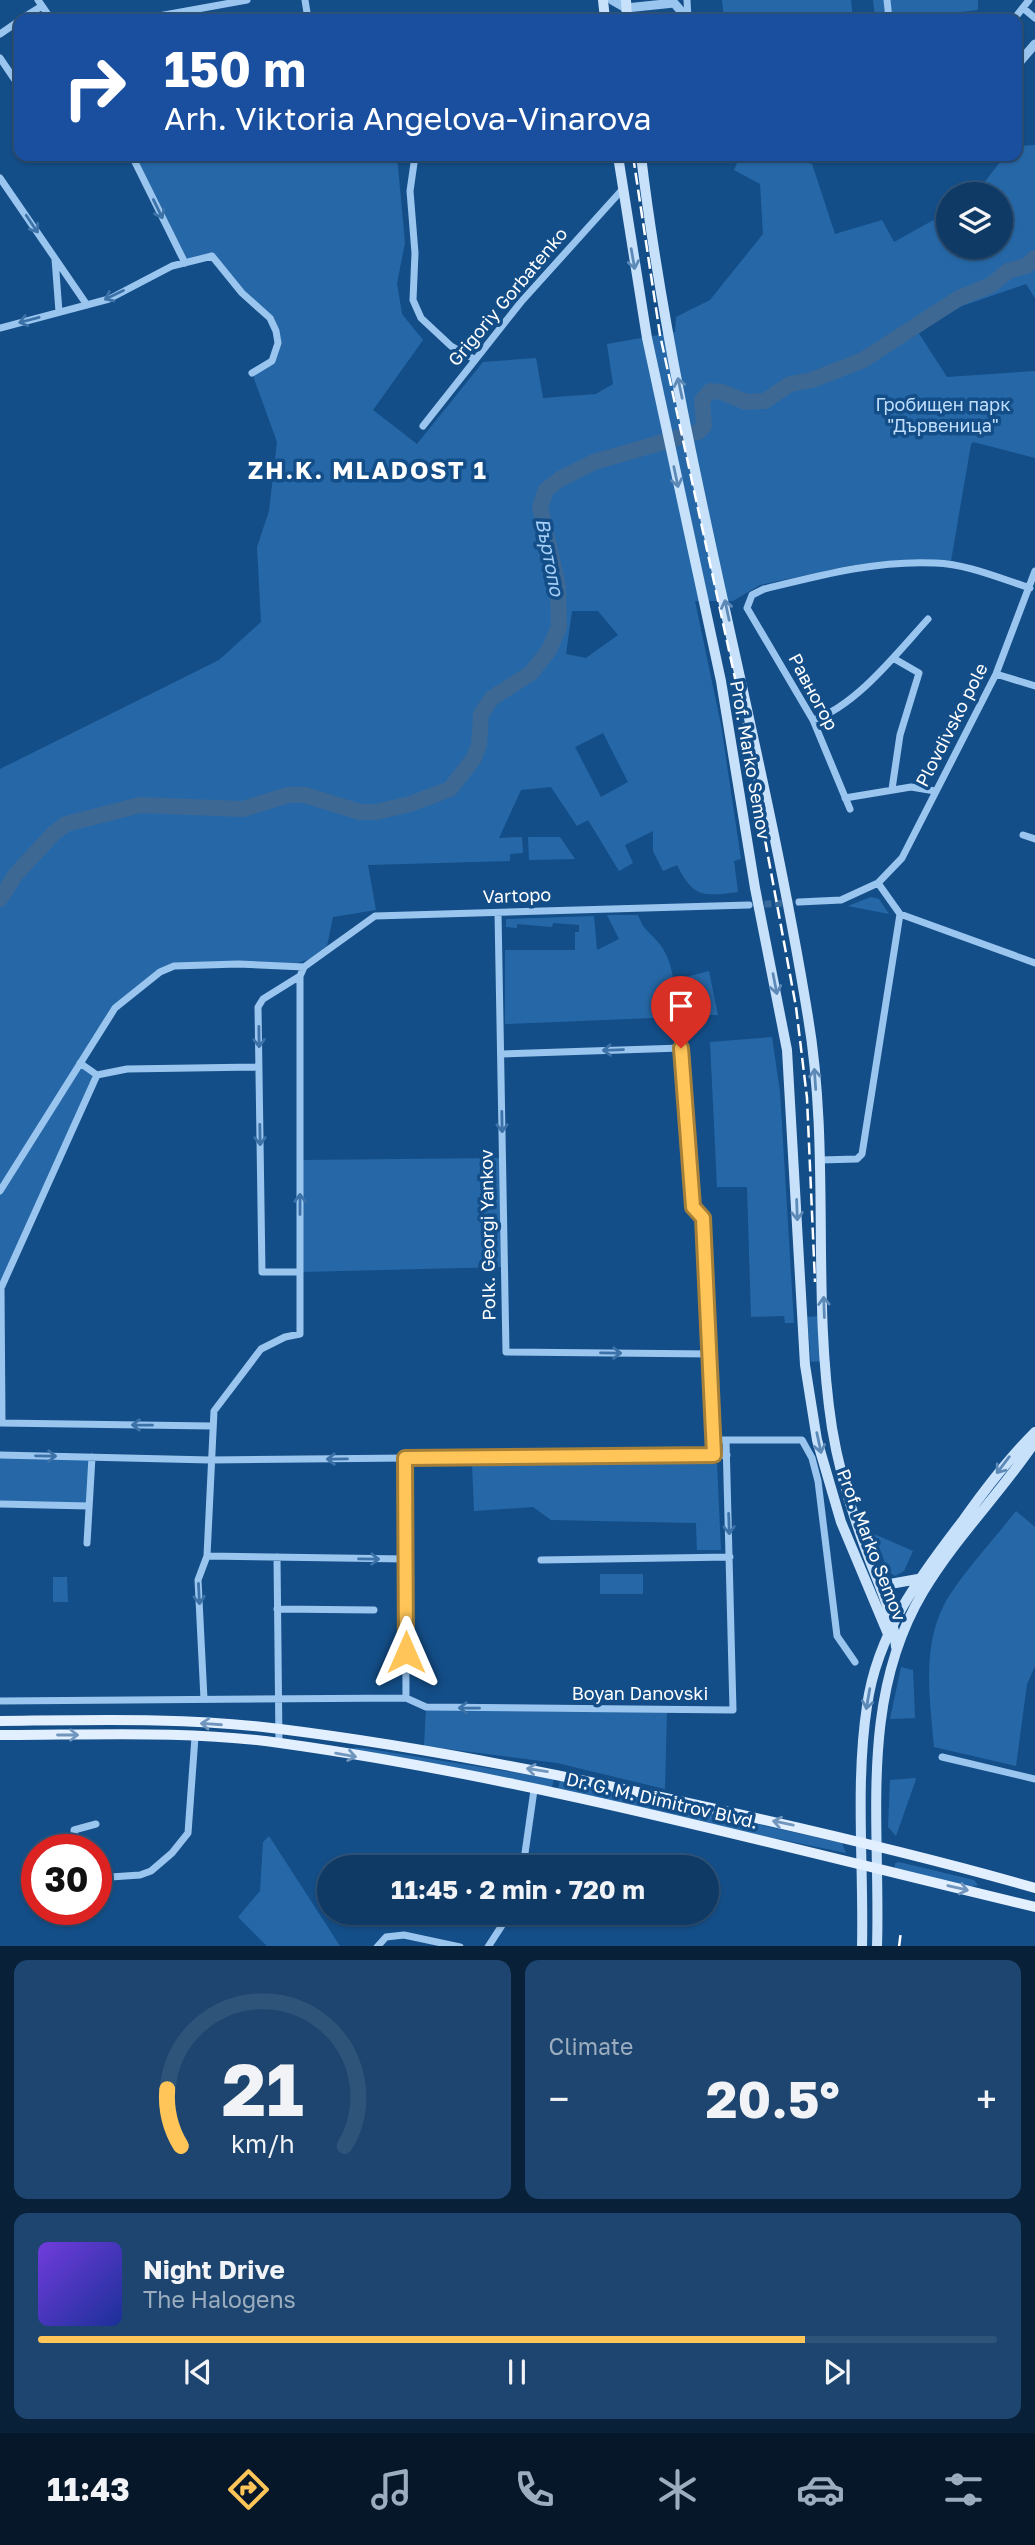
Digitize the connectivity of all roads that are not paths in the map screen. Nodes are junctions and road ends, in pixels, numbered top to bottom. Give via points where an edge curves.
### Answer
1 (247, 0) edge
2 (612, 0) edge
3 (1029, 0) edge
4 (1023, 8) junction
5 (628, 12) edge
6 (170, 14) edge
7 (684, 14) edge
8 (1018, 14) edge
9 (1035, 18) edge
10 (1035, 44) edge
11 (0, 58) edge
12 (1022, 59) edge
13 (14, 79) edge
14 (134, 161) edge
15 (414, 161) edge
16 (618, 161) edge
17 (642, 161) edge
18 (0, 178) edge
19 (621, 191) junction
20 (55, 258) junction
21 (184, 263) junction
22 (87, 305) junction
23 (59, 312) junction
24 (0, 328) edge
25 (474, 359) junction
26 (252, 373) dead end
27 (423, 426) dead end
28 (1035, 571) edge
29 (1030, 588) junction
30 (928, 619) dead end
31 (893, 658) junction
32 (996, 674) junction
33 (1035, 686) edge
34 (813, 720) junction
35 (891, 789) junction
36 (935, 791) junction
37 (845, 798) junction
38 (850, 809) dead end
39 (1023, 835) dead end
40 (1035, 839) edge
41 (878, 883) junction
42 (799, 902) tunnel mouth
43 (749, 905) tunnel mouth
44 (498, 913) junction
45 (900, 914) junction
46 (1035, 963) edge
47 (303, 967) junction
48 (300, 976) junction
49 (501, 1054) junction
50 (80, 1063) junction
51 (259, 1067) junction
52 (97, 1075) junction
53 (820, 1160) junction
54 (0, 1191) edge
55 (300, 1272) junction
56 (1, 1288) edge
57 (712, 1354) junction
58 (826, 1375) junction
59 (806, 1376) junction
60 (1, 1423) edge
61 (211, 1426) junction
62 (1035, 1433) edge
63 (714, 1440) junction
64 (726, 1440) junction
65 (1035, 1442) edge
66 (0, 1455) edge
67 (714, 1455) junction
68 (727, 1455) junction
69 (92, 1457) junction
70 (405, 1458) junction
71 (210, 1460) junction
72 (0, 1504) edge
73 (89, 1506) junction
74 (87, 1542) dead end
75 (207, 1556) junction
76 (277, 1557) junction
77 (730, 1557) junction
78 (406, 1559) junction
79 (541, 1560) dead end
80 (873, 1570) junction
81 (919, 1578) junction
82 (277, 1609) junction
83 (374, 1610) dead end
84 (893, 1623) junction
85 (895, 1638) junction
86 (855, 1662) dead end
87 (406, 1698) junction
88 (204, 1699) junction
89 (0, 1700) edge
90 (278, 1701) junction
91 (0, 1721) edge
92 (279, 1729) junction
93 (0, 1735) edge
94 (195, 1737) junction
95 (279, 1743) junction
96 (942, 1757) dead end
97 (1035, 1779) edge
98 (534, 1790) junction
99 (96, 1824) dead end
100 (74, 1834) edge
101 (862, 1840) junction
102 (876, 1844) junction
103 (525, 1855) edge
104 (862, 1866) junction
105 (877, 1870) junction
106 (112, 1877) edge
107 (1035, 1888) edge
108 (1035, 1907) edge
109 (502, 1925) edge
110 (378, 1946) edge
111 (455, 1946) edge
112 (489, 1946) edge
113 (862, 1946) edge
114 (877, 1946) edge

1 - 6 street
2 - 5 street
3 - 4 street
4 - 8 street
4 - 9 street
5 - 7 street via 674,3
10 - 12 street
11 - 13 street
14 -> 21 street
15 - 25 street via 410,191 413,300 421,318 451,346
16 - 19 main road, Prof. Marko Semov
53 -> 17 main road, Prof. Marko Semov via 809,1020 785,883 668,334
18 -> 20 street
19 - 25 street, Grigoriy Gorbatenko
19 -> 59 main road, Prof. Marko Semov via 647,338 720,681 787,1050
20 - 22 street
20 - 23 street
21 -> 22 street
21 - 26 street via 212,256 270,318 278,343 272,361
22 - 23 street
23 -> 24 street
25 - 27 street, Grigoriy Gorbatenko
28 - 29 street, Plovdivsko pole
29 - 32 street, Plovdivsko pole
29 - 34 street, Равногор via 952,565 888,564 854,567 751,595 747,603
30 - 31 street
31 - 34 street via 833,713
31 - 35 street via 919,673 900,734
32 - 33 street
32 - 36 street, Plovdivsko pole
34 - 37 street, Равногор
35 - 36 street
35 - 37 street
36 - 41 street, Plovdivsko pole via 902,858
37 - 38 street, Равногор
39 - 40 street
41 - 42 street, Plovdivsko pole via 841,900
41 - 45 street
43 - 44 street, Vartopo
44 - 47 street, Vartopo via 375,915
44 - 49 street, Polk. Georgi Yankov
45 - 46 street
45 - 53 street via 862,1154 857,1159
47 - 48 street
47 - 50 street via 174,966 160,972 115,1008
48 -> 51 street via 258,1007
55 -> 48 street
57 -> 49 street via 703,1218 693,1207 681,1048
49 -> 57 street, Polk. Georgi Yankov via 506,1352
50 - 52 street
50 - 54 street
51 - 52 street via 127,1069
51 -> 55 street via 262,1272
52 - 56 street
58 -> 53 main road, Prof. Marko Semov
55 - 61 street via 300,1334 261,1349 214,1410
56 - 60 street
57 - 63 street
58 - 59 main road
58 - 80 main road, Prof. Marko Semov via 843,1479
59 -> 85 main road, Prof. Marko Semov via 828,1481
61 -> 60 street
61 - 71 street
62 -> 81 main road via 1010,1456
63 - 64 street
63 - 67 street
64 - 68 street, Boyan Danovski
64 - 86 street via 802,1440 818,1481 837,1636
65 - 85 main road via 943,1562
66 -> 69 street
67 - 68 street
67 - 70 street
68 -> 77 street, Boyan Danovski
69 - 71 street
69 - 73 street
70 -> 71 street
70 - 78 street
71 - 75 street
72 - 73 street
73 - 74 street
75 - 76 street
75 -> 88 street via 198,1580
76 -> 78 street
76 - 82 street
77 - 79 street
77 -> 87 street, Boyan Danovski via 733,1710 426,1707
78 - 87 street
80 - 81 main road via 890,1584
80 - 84 main road, Prof. Marko Semov
81 - 84 main road
82 - 83 street
82 - 90 street
84 - 85 main road
85 -> 101 main road via 873,1676 865,1721
85 - 102 main road via 877,1739
87 - 90 street, Boyan Danovski
88 - 89 street, Boyan Danovski
88 - 90 street, Boyan Danovski
90 - 92 street
92 -> 91 main road, Dr. G. M. Dimitrov Blvd. via 160,1720
92 - 95 street
101 -> 92 main road, Dr. G. M. Dimitrov Blvd. via 567,1775
93 -> 94 main road, Dr. G. M. Dimitrov Blvd.
94 - 95 main road, Dr. G. M. Dimitrov Blvd.
94 - 106 street via 188,1833 151,1871
95 -> 98 main road, Dr. G. M. Dimitrov Blvd.
96 - 97 street
98 - 103 street
98 - 104 main road, Dr. G. M. Dimitrov Blvd.
99 - 100 street via 74,1830
101 - 102 main road, Dr. G. M. Dimitrov Blvd.
101 - 104 main road
102 - 105 main road
102 - 107 main road, Dr. G. M. Dimitrov Blvd.
104 - 105 main road, Dr. G. M. Dimitrov Blvd.
104 - 113 main road
105 -> 108 main road, Dr. G. M. Dimitrov Blvd.
105 - 114 main road
109 - 112 street
110 - 111 street via 386,1937 404,1935

